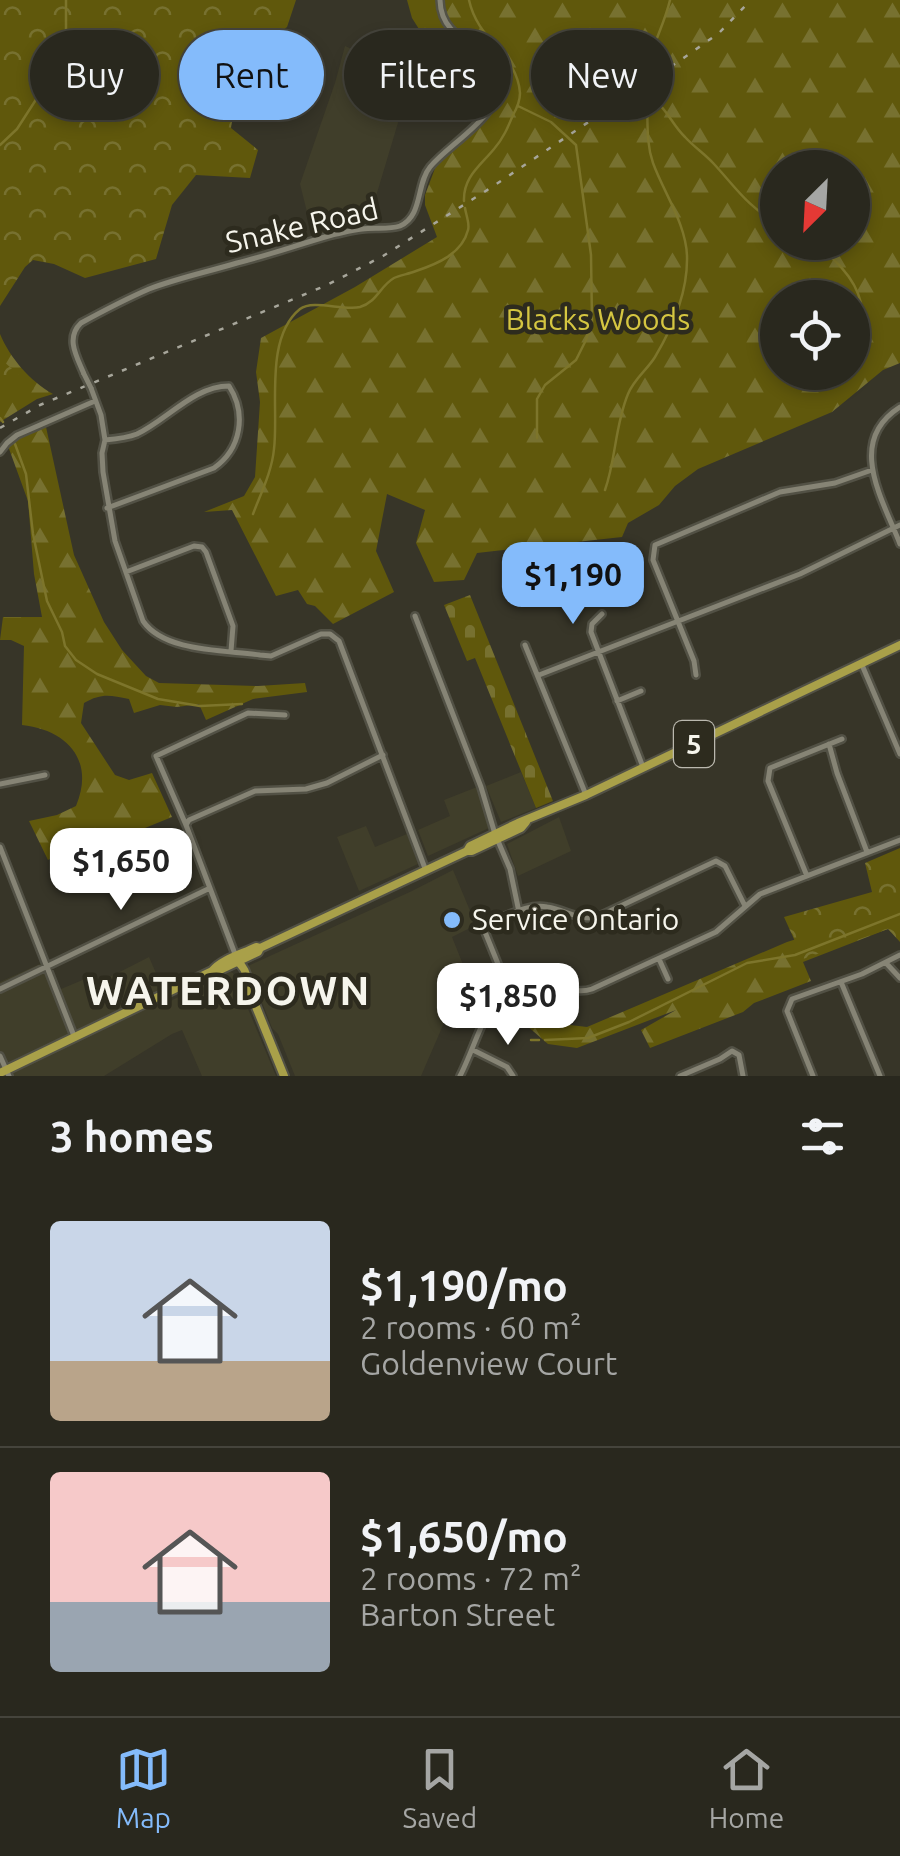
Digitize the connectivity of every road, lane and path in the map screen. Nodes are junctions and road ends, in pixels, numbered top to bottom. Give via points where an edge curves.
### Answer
1 (440, 0) edge
2 (96, 401) junction
3 (900, 407) edge
4 (105, 440) junction
5 (0, 452) edge
6 (872, 470) junction
7 (107, 508) junction
8 (897, 526) edge
9 (900, 544) edge
10 (126, 572) junction
11 (602, 614) dead end
12 (415, 616) dead end
13 (678, 622) junction
14 (525, 644) dead end
15 (900, 645) edge
16 (231, 651) junction
17 (598, 652) junction
18 (861, 663) junction
19 (539, 675) junction
20 (696, 675) dead end
21 (642, 691) dead end
22 (617, 700) junction
23 (284, 715) dead end
24 (842, 739) dead end
25 (828, 744) junction
26 (898, 744) edge
27 (900, 754) edge
28 (383, 755) junction
29 (643, 768) junction
30 (46, 775) dead end
31 (0, 784) edge
32 (586, 795) junction
33 (186, 825) junction
34 (496, 837) junction
35 (900, 840) edge
36 (0, 847) edge
37 (868, 852) junction
38 (426, 871) junction
39 (806, 876) junction
40 (208, 889) junction
41 (745, 906) junction
42 (519, 912) junction
43 (900, 955) edge
44 (659, 958) junction
45 (236, 959) junction
46 (886, 963) junction
47 (48, 967) junction
48 (900, 978) edge
49 (668, 979) dead end
50 (841, 981) junction
51 (0, 989) edge
52 (510, 990) junction
53 (75, 1038) junction
54 (473, 1050) junction
55 (0, 1056) edge
56 (6, 1073) edge
57 (284, 1076) edge
58 (460, 1076) edge
59 (513, 1076) edge
60 (680, 1076) edge
61 (744, 1076) edge
62 (814, 1076) edge
63 (880, 1076) edge

1 - 2 street, Snake Road, bridge via 446,26 490,56 500,80 482,118 428,170 408,220 300,244 148,290 97,314 72,334
2 - 4 street, Snake Road
2 - 5 street via 16,435
3 - 6 street via 876,429
4 - 7 street, Snake Road
4 - 7 street via 141,432 221,386 229,386 238,400 241,418 224,461
6 - 8 street
6 - 13 street via 780,492 655,544 653,560
7 - 10 street, Snake Road
8 - 9 street
8 - 13 street via 800,574
10 - 16 street, Snake Road via 149,630 178,644
10 - 16 street via 202,547 230,614
11 - 17 street via 590,630
12 - 34 street
13 - 17 street
13 - 20 street
14 - 19 street
15 - 18 main road, 5
16 - 28 street via 271,656 330,634 339,641
17 - 19 street
17 - 22 street
18 - 26 street
18 - 29 main road, 5
19 - 32 street
21 - 22 street
22 - 29 street
23 - 33 street via 248,713 156,756
24 - 25 street
25 - 37 street
25 - 39 street via 770,768 768,781
26 - 27 street
28 - 33 street via 327,784 255,791
28 - 38 street
29 - 32 main road, 5
30 - 31 street
32 - 34 main road, 5
33 - 40 street
34 - 38 main road, 5
34 - 42 street
35 - 37 street
36 - 47 street
37 - 39 street
38 - 45 main road, 5
39 - 41 street
40 - 45 street
40 - 47 street
41 - 42 street via 726,866 716,861 595,918 546,906
41 - 44 street via 716,932
42 - 52 street via 490,922 485,932
43 - 46 street
44 - 49 street
44 - 52 street via 585,992 545,982
45 - 53 main road, 5
45 - 57 main road
46 - 48 street
46 - 50 street
47 - 51 street
47 - 53 street
50 - 62 street via 788,1005
50 - 63 street
52 - 54 street via 492,1005
53 - 56 main road, 5
54 - 58 street
54 - 59 street
55 - 56 street
60 - 61 street via 732,1052

